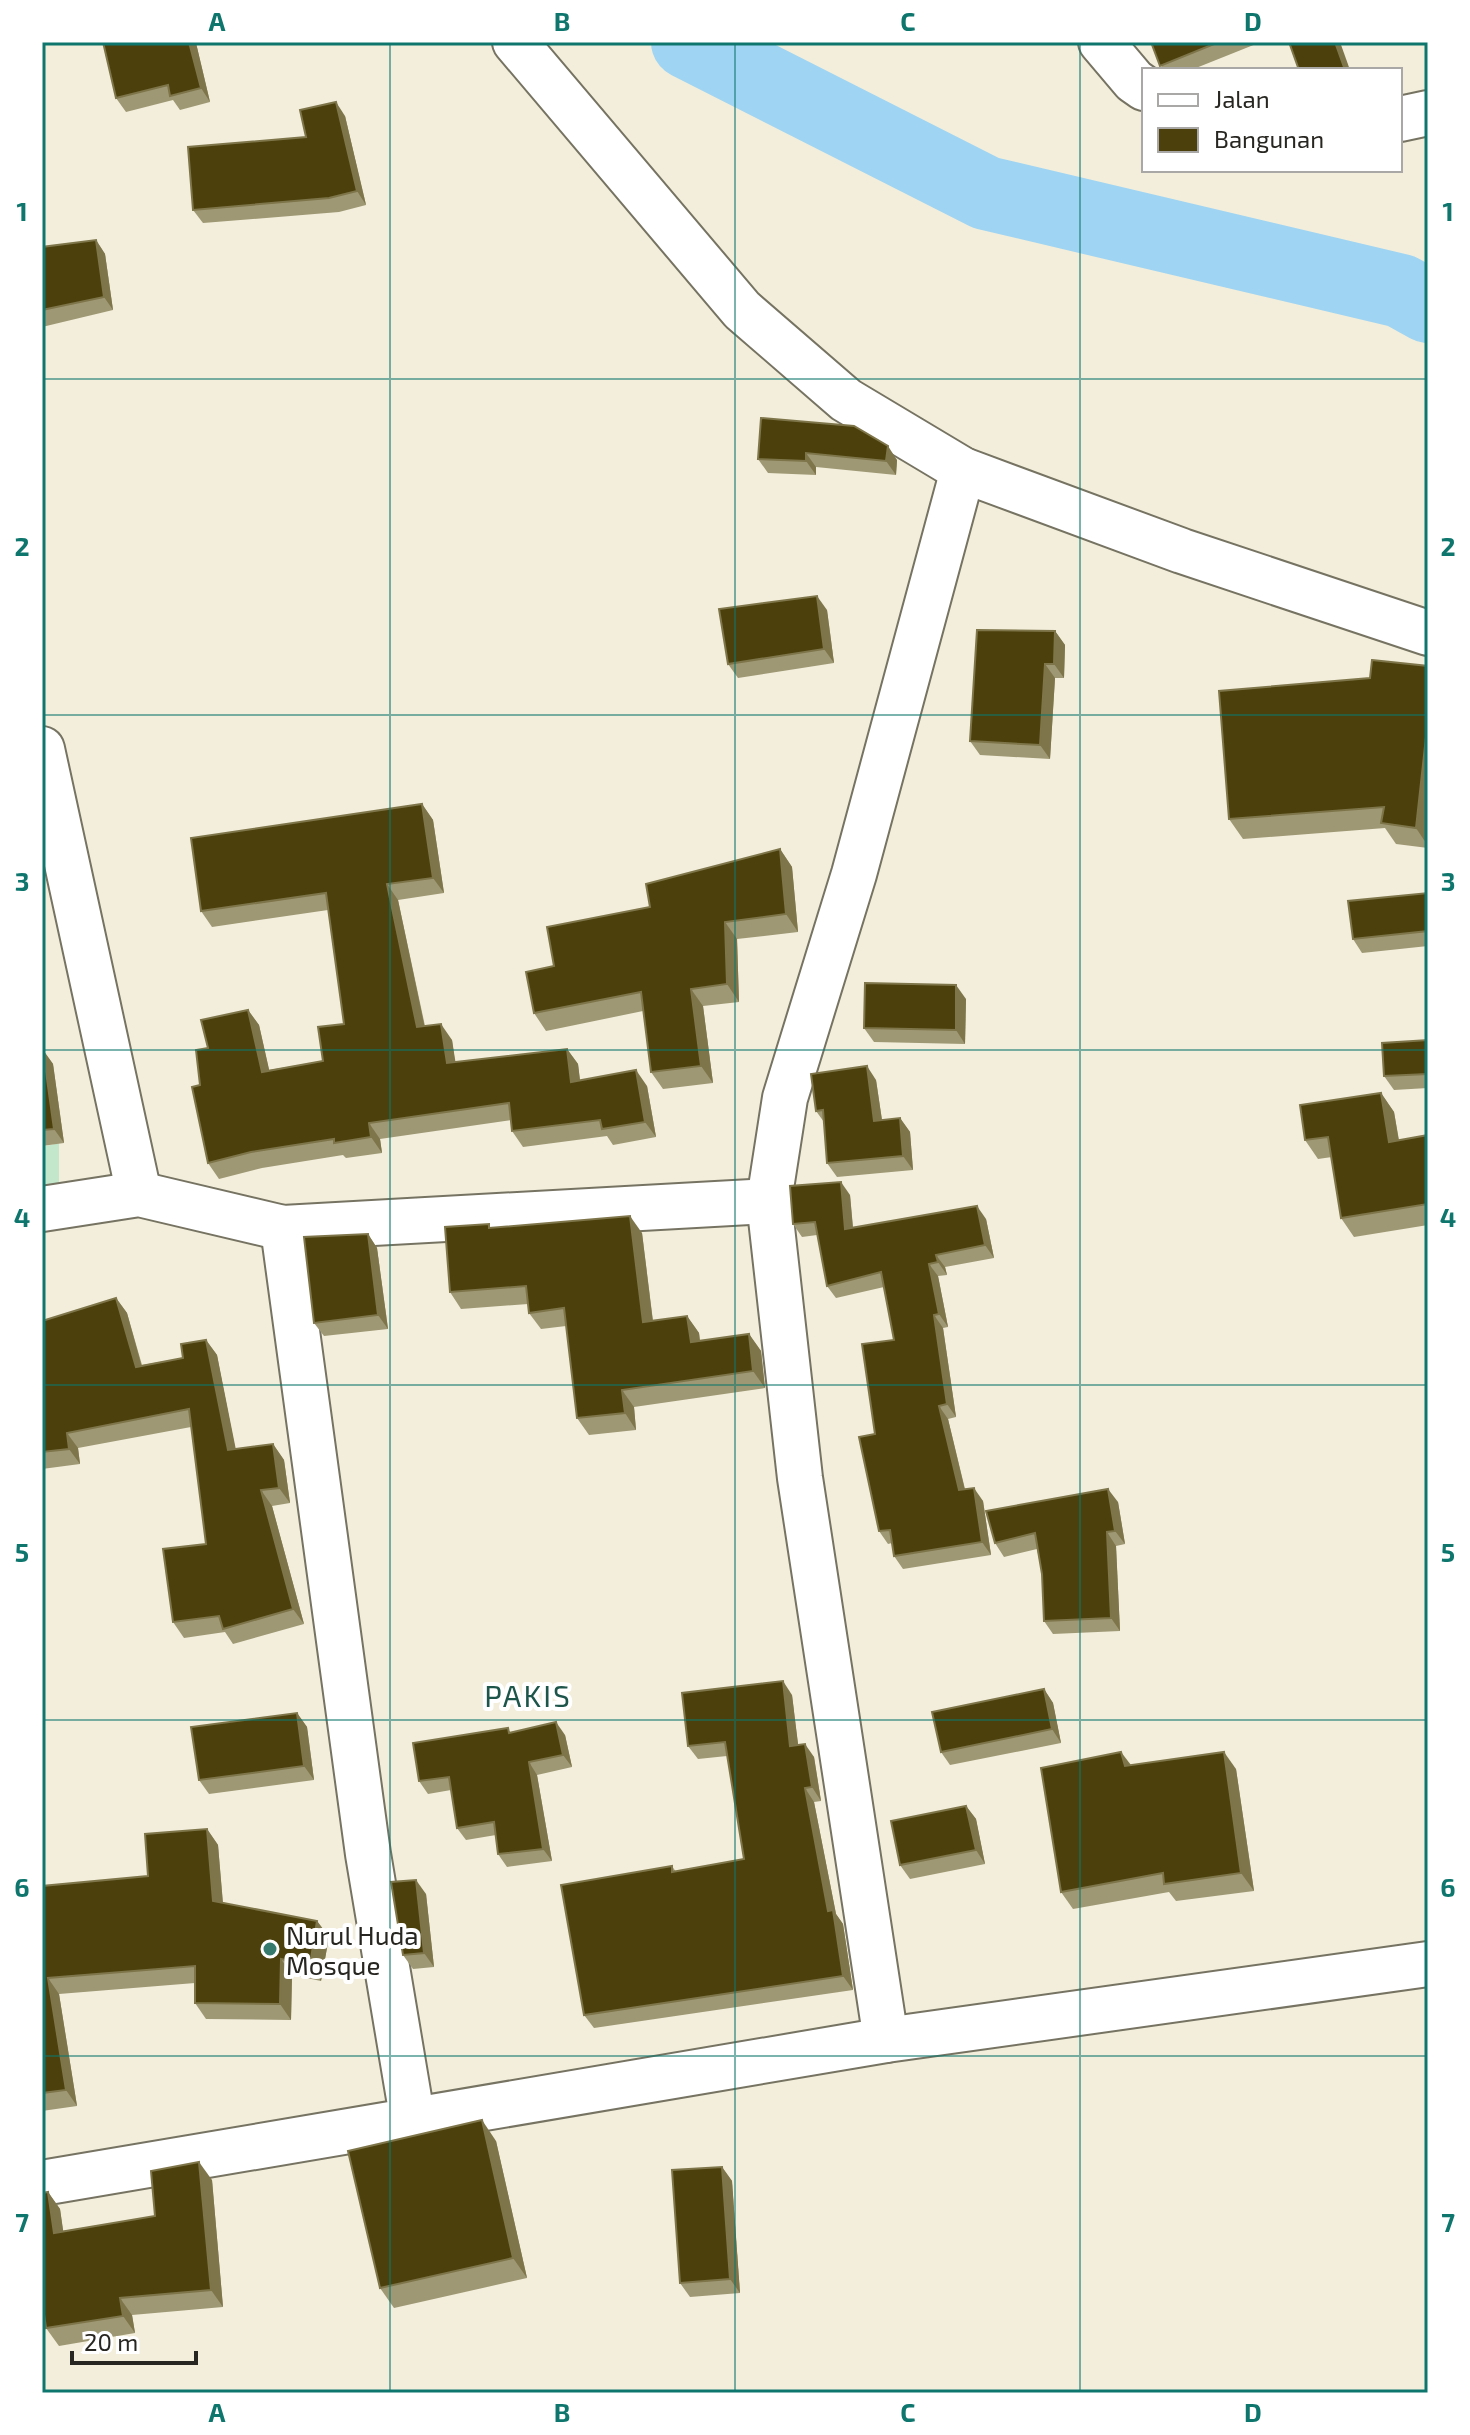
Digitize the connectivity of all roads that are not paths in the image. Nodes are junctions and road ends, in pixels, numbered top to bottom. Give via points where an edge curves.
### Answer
1 (515, 42) edge
2 (1101, 42) edge
3 (1142, 87) edge
4 (1428, 113) edge
5 (1402, 119) edge
6 (963, 470) junction
7 (1428, 633) edge
8 (42, 749) edge
9 (139, 1194) junction
10 (769, 1201) junction
11 (42, 1209) edge
12 (283, 1228) junction
13 (1428, 1964) edge
14 (886, 2040) junction
15 (413, 2122) junction
16 (42, 2183) edge

1 - 6 street via 742,310 846,400
2 - 3 street
4 - 5 street
6 - 7 street
6 - 10 street via 854,874 785,1098
8 - 9 street
9 - 11 street
9 - 12 street
10 - 12 street
10 - 14 street via 800,1478
12 - 15 street via 368,1854
13 - 14 street
14 - 15 street
15 - 16 street

